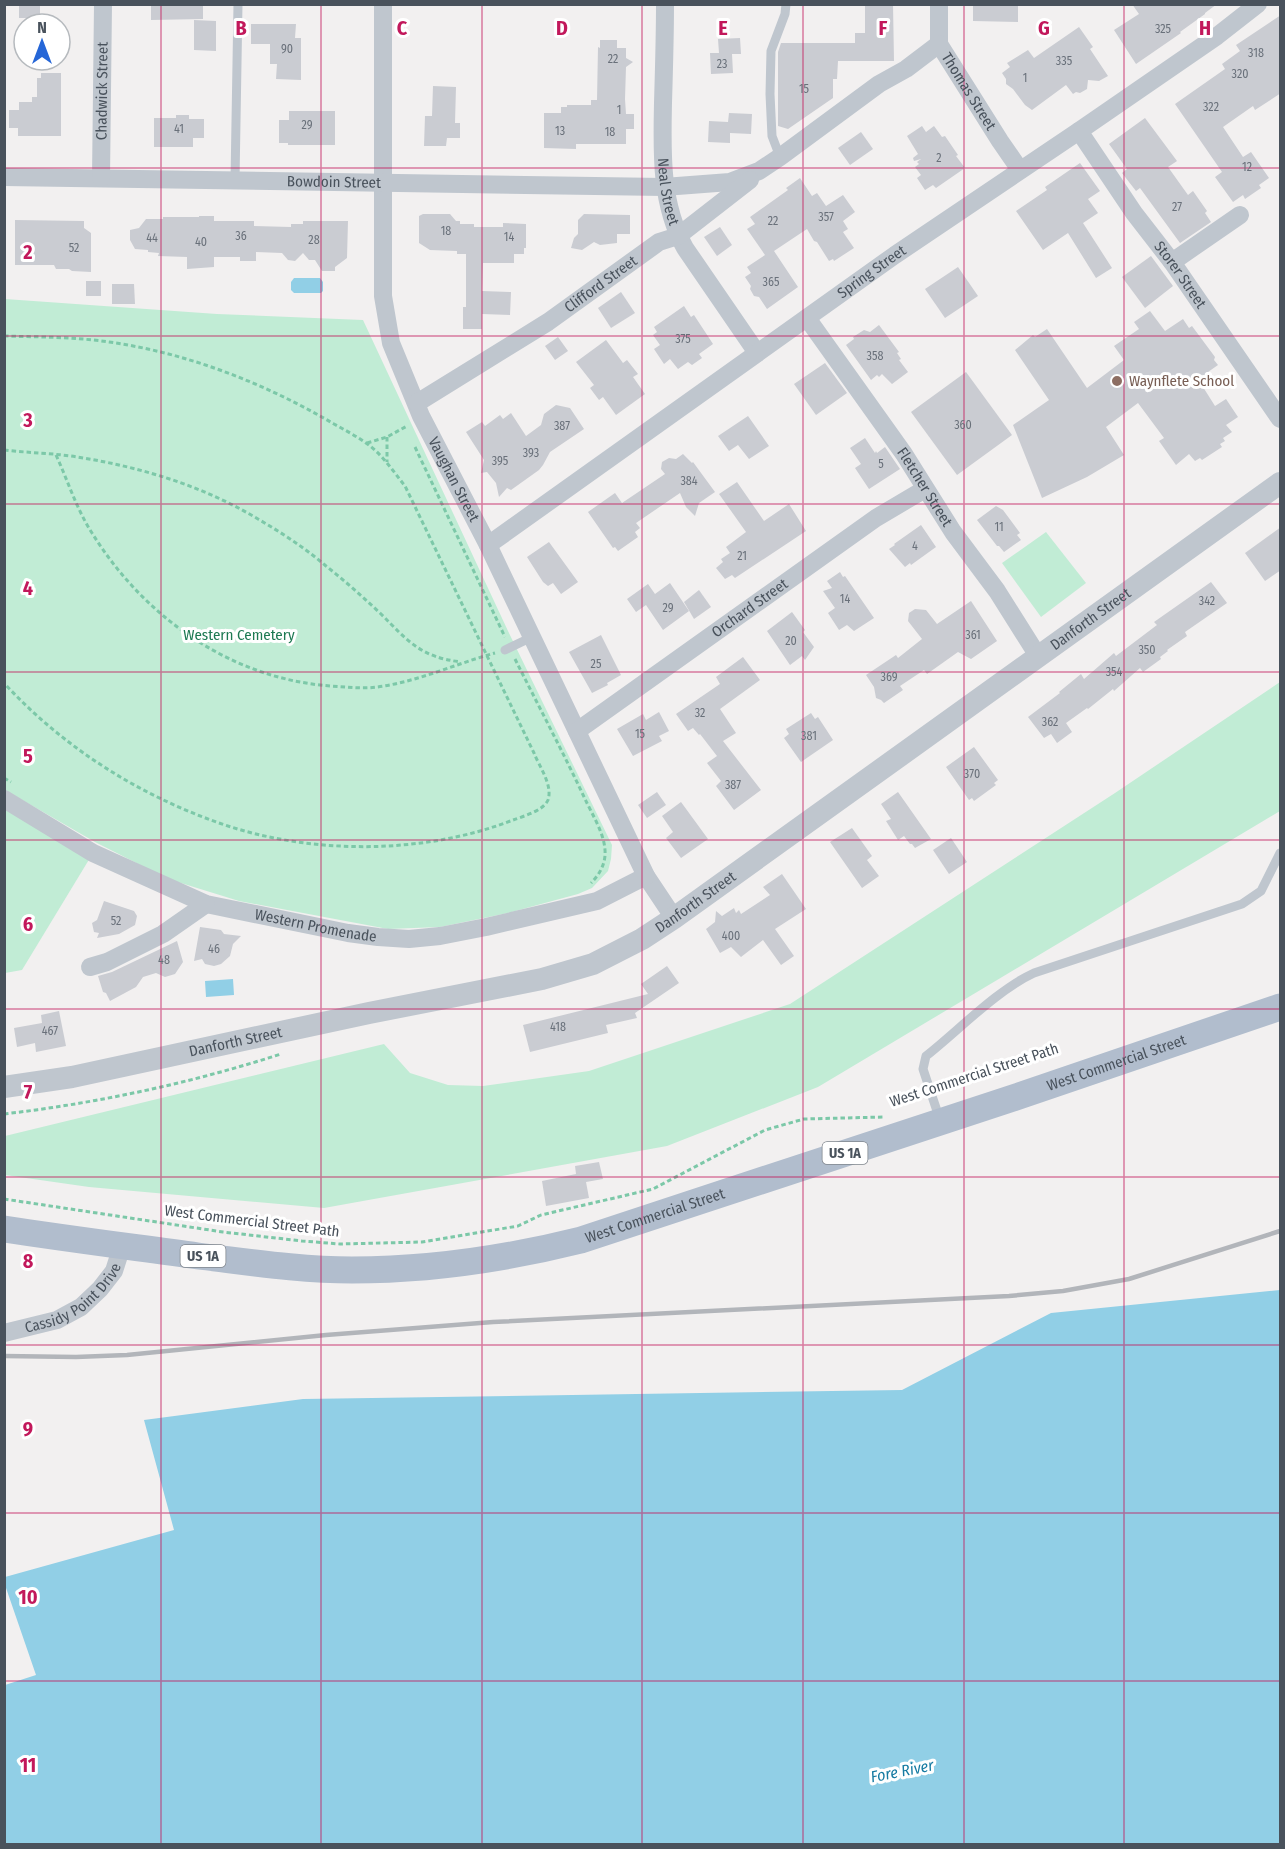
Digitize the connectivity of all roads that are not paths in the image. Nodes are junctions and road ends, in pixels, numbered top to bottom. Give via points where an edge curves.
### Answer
1 (103, 4) edge
2 (238, 4) edge
3 (382, 4) edge
4 (664, 4) edge
5 (786, 4) edge
6 (939, 4) edge
7 (1258, 4) edge
8 (939, 44) junction
9 (1079, 131) junction
10 (780, 157) junction
11 (1020, 170) junction
12 (4, 177) edge
13 (101, 178) junction
14 (235, 180) junction
15 (382, 183) junction
16 (664, 187) junction
17 (1240, 214) dead end
18 (678, 236) junction
19 (1172, 262) junction
20 (807, 318) junction
21 (757, 353) junction
22 (419, 410) junction
23 (1281, 419) edge
24 (1281, 483) edge
25 (925, 489) junction
26 (488, 544) junction
27 (532, 637) junction
28 (508, 649) road end
29 (1038, 656) junction
30 (577, 731) junction
31 (9, 791) edge
32 (1281, 853) edge
33 (645, 876) junction
34 (206, 904) junction
35 (674, 918) junction
36 (90, 968) dead end
37 (1281, 1007) edge
38 (4, 1087) edge
39 (940, 1122) junction
40 (4, 1229) edge
41 (122, 1246) junction
42 (4, 1333) edge

1 - 13 street, Chadwick Street
2 - 14 lane
3 - 15 street, Vaughan Street
4 - 16 street, Neal Street
5 - 10 lane via 771,51 772,136
6 - 8 street, Thomas Street
7 - 9 street, Spring Street
8 - 10 street, Clifford Street
8 - 11 street, Thomas Street
9 - 11 street, Spring Street
9 - 19 street, Storer Street
10 - 16 street, Clifford Street via 759,171 730,182
10 - 18 street, Clifford Street
11 - 20 street, Spring Street
12 - 13 street, Bowdoin Street
13 - 14 street, Bowdoin Street
14 - 15 street, Bowdoin Street
15 - 16 street, Bowdoin Street
15 - 22 street, Vaughan Street via 383,296 391,343
16 - 18 street, Neal Street
17 - 19 street
18 - 21 street, Neal Street
18 - 22 street, Clifford Street via 659,242
19 - 23 street, Storer Street
20 - 21 street, Spring Street
20 - 25 street, Fletcher Street
21 - 26 street, Spring Street
22 - 26 street, Vaughan Street
24 - 29 street, Danforth Street
25 - 29 street, Fletcher Street
25 - 30 street, Orchard Street via 876,518
26 - 27 street, Vaughan Street
27 - 28 lane
27 - 30 street, Vaughan Street
29 - 35 street, Danforth Street
30 - 33 street, Vaughan Street
31 - 34 street, Western Promenade via 93,853
32 - 39 lane via 1261,891 1242,904 1034,973 996,997 926,1056 923,1069
33 - 34 street, Western Promenade via 597,901 486,927 409,939 348,933
33 - 35 street, Vaughan Street
34 - 36 street via 163,934
35 - 38 street, Danforth Street via 602,960 542,979 72,1077
37 - 39 main road, West Commercial Street / US 1A
39 - 41 main road, West Commercial Street / US 1A via 581,1240 463,1264 350,1270 293,1267
40 - 41 main road, West Commercial Street / US 1A
41 - 42 street, Cassidy Point Drive via 114,1271 81,1307 57,1320

